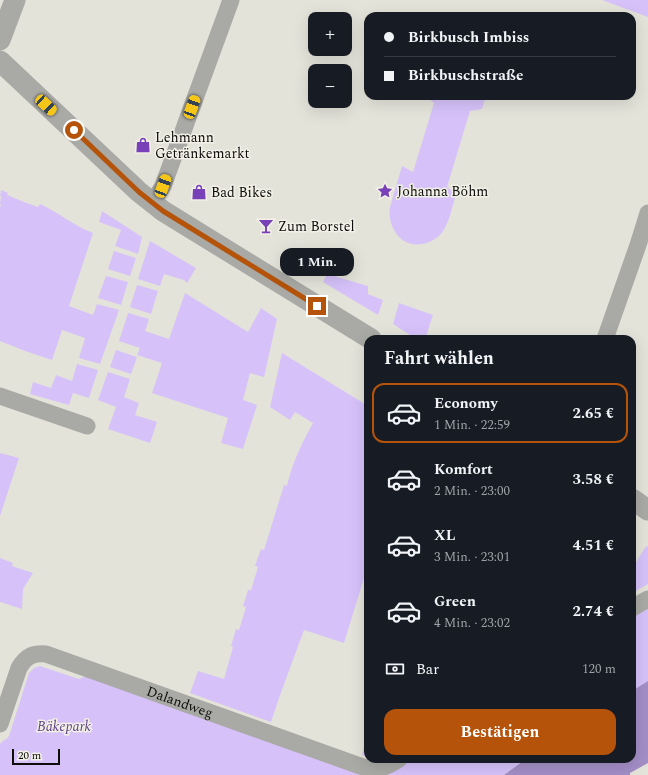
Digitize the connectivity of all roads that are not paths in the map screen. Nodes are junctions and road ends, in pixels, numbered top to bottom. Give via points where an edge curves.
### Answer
1 (15, 0) edge
2 (231, 0) edge
3 (0, 40) edge
4 (0, 61) edge
5 (152, 203) junction
6 (648, 213) edge
7 (364, 335) edge
8 (606, 335) edge
9 (0, 396) edge
10 (87, 426) dead end
11 (636, 502) edge
12 (648, 510) edge
13 (648, 599) edge
14 (636, 606) edge
15 (0, 724) edge
16 (393, 763) edge

1 - 3 street
2 - 5 street via 163,186
4 - 5 street
5 - 7 street
6 - 8 street
9 - 10 street
11 - 12 street
13 - 14 street
15 - 16 street, Dalandweg via 22,662 30,656 46,654 362,767 381,768

